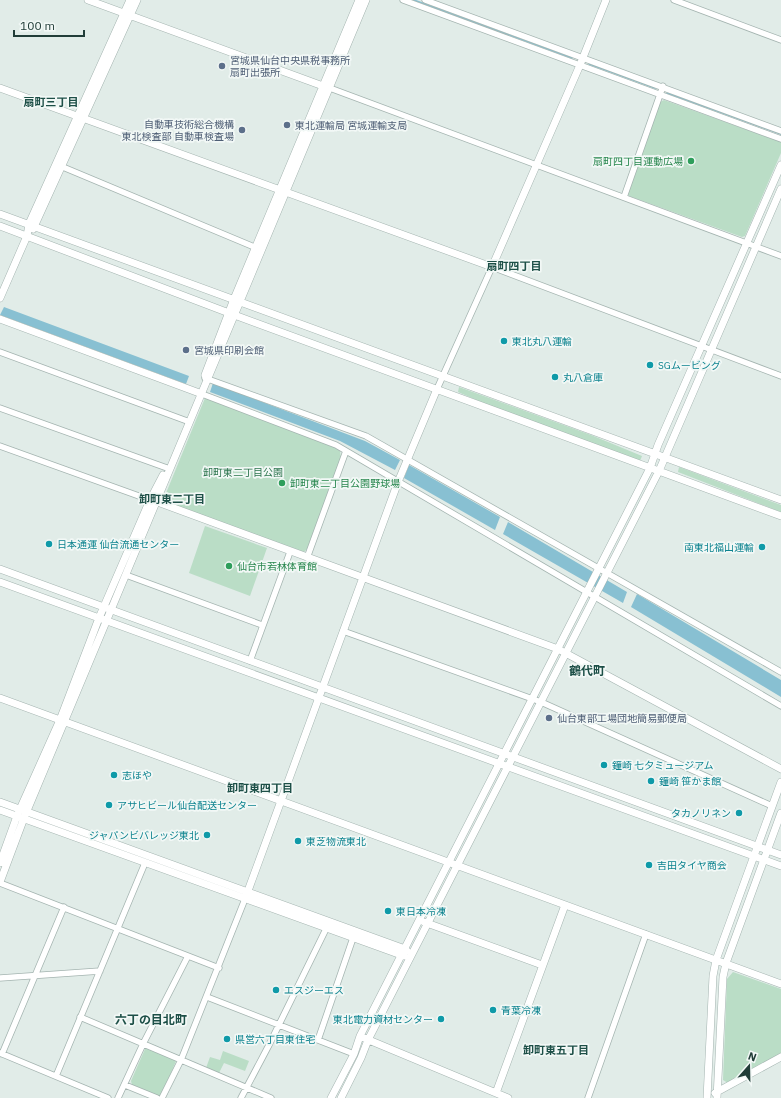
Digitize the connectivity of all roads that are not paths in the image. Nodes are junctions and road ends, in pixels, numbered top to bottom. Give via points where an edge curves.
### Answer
1 (88, 0) edge
2 (130, 0) edge
3 (137, 0) edge
4 (359, 0) edge
5 (366, 0) edge
6 (403, 0) edge
7 (425, 0) edge
8 (606, 0) edge
9 (674, 0) edge
10 (126, 14) junction
11 (781, 40) edge
12 (583, 58) junction
13 (580, 65) junction
14 (663, 86) junction
15 (326, 87) junction
16 (0, 88) edge
17 (660, 94) junction
18 (80, 118) junction
19 (781, 131) edge
20 (781, 139) edge
21 (59, 165) junction
22 (537, 165) junction
23 (781, 165) edge
24 (781, 189) edge
25 (283, 191) junction
26 (624, 197) junction
27 (0, 214) edge
28 (33, 225) junction
29 (0, 226) edge
30 (27, 236) junction
31 (748, 243) junction
32 (756, 247) junction
33 (259, 249) junction
34 (781, 256) edge
35 (492, 267) junction
36 (0, 298) edge
37 (234, 299) junction
38 (241, 301) junction
39 (232, 314) junction
40 (0, 320) edge
41 (702, 348) junction
42 (711, 351) junction
43 (0, 352) edge
44 (442, 376) junction
45 (781, 376) edge
46 (207, 378) junction
47 (437, 389) junction
48 (200, 393) junction
49 (0, 408) edge
50 (187, 421) junction
51 (0, 446) edge
52 (346, 451) junction
53 (654, 455) junction
54 (663, 458) junction
55 (407, 459) junction
56 (167, 468) junction
57 (650, 468) junction
58 (658, 471) junction
59 (398, 482) junction
60 (781, 500) edge
61 (153, 501) junction
62 (781, 516) edge
63 (290, 552) junction
64 (307, 558) junction
65 (599, 568) junction
66 (0, 569) edge
67 (607, 572) junction
68 (126, 575) junction
69 (363, 578) junction
70 (0, 582) edge
71 (588, 591) junction
72 (594, 597) junction
73 (108, 608) junction
74 (103, 619) junction
75 (262, 625) junction
76 (344, 631) junction
77 (558, 649) junction
78 (566, 653) junction
79 (250, 661) junction
80 (781, 672) edge
81 (323, 688) junction
82 (0, 698) edge
83 (319, 698) junction
84 (532, 699) junction
85 (541, 702) junction
86 (781, 706) edge
87 (62, 721) junction
88 (504, 753) junction
89 (513, 756) junction
90 (499, 764) junction
91 (508, 767) junction
92 (781, 769) edge
93 (781, 782) edge
94 (281, 801) junction
95 (0, 802) edge
96 (772, 806) junction
97 (0, 810) edge
98 (781, 813) edge
99 (23, 814) junction
100 (757, 846) junction
101 (767, 850) junction
102 (781, 855) edge
103 (754, 856) junction
104 (764, 860) junction
105 (448, 862) junction
106 (0, 863) edge
107 (145, 863) junction
108 (457, 866) junction
109 (781, 866) edge
110 (0, 882) edge
111 (248, 892) junction
112 (245, 899) junction
113 (565, 905) junction
114 (64, 907) junction
115 (419, 921) junction
116 (427, 923) junction
117 (118, 927) junction
118 (326, 929) junction
119 (646, 934) junction
120 (352, 938) junction
121 (405, 949) junction
122 (188, 956) junction
123 (401, 956) junction
124 (411, 956) junction
125 (716, 960) junction
126 (726, 963) junction
127 (542, 965) junction
128 (219, 968) junction
129 (100, 971) junction
130 (34, 976) junction
131 (0, 978) edge
132 (781, 984) edge
133 (207, 997) junction
134 (80, 1017) junction
135 (278, 1024) junction
136 (360, 1036) junction
137 (318, 1040) junction
138 (368, 1040) junction
139 (143, 1044) junction
140 (1, 1053) edge
141 (354, 1054) junction
142 (781, 1057) edge
143 (181, 1060) junction
144 (56, 1076) junction
145 (125, 1084) junction
146 (246, 1088) junction
147 (496, 1093) junction
148 (707, 1096) edge
149 (717, 1096) edge
150 (108, 1098) edge
151 (118, 1098) edge
152 (157, 1098) edge
153 (162, 1098) edge
154 (241, 1098) edge
155 (271, 1098) edge
156 (332, 1098) edge
157 (341, 1098) edge
158 (508, 1098) edge
159 (588, 1098) edge

1 - 10 street
2 - 10 street
3 - 10 street
4 - 15 street
5 - 15 street
6 - 13 street
7 - 12 street
8 - 12 street
9 - 11 street
10 - 15 street
10 - 18 street
12 - 13 street
12 - 14 street
13 - 17 street
13 - 22 street
14 - 17 street
14 - 19 street
15 - 22 street
15 - 25 street
16 - 18 street
17 - 20 street
17 - 26 street
18 - 21 street
18 - 25 street
21 - 28 street
21 - 33 street
22 - 26 street
22 - 35 street
23 - 31 street
24 - 32 street
25 - 33 street
25 - 35 street
26 - 31 street
27 - 28 street
28 - 30 street
28 - 37 street
29 - 30 street
30 - 36 street
30 - 39 street
31 - 32 street
31 - 41 street
32 - 34 street
32 - 42 street
33 - 37 street
33 - 38 street
35 - 41 street
35 - 44 street
37 - 38 street
37 - 39 street
38 - 39 street
38 - 44 street
39 - 46 street
39 - 47 street
40 - 48 street
41 - 42 street
41 - 53 street
42 - 45 street
42 - 54 street
43 - 50 street
44 - 47 street
44 - 53 street
46 - 48 street
46 - 55 street via 366,436
47 - 55 street
47 - 57 street
48 - 50 street
48 - 52 street
48 - 61 street
49 - 56 street
50 - 56 street
51 - 61 street
52 - 59 street
52 - 64 street
53 - 54 street
53 - 57 street
54 - 58 street
54 - 60 street
55 - 59 street
55 - 65 street
56 - 61 street
57 - 58 street
57 - 65 street
58 - 62 street
58 - 67 street
59 - 69 street
59 - 71 street
61 - 63 street
61 - 68 street
61 - 73 street
63 - 64 street
63 - 75 street
64 - 69 street
65 - 67 street
65 - 71 street
66 - 73 street
67 - 72 street
67 - 80 street
68 - 73 street
68 - 75 street
69 - 76 street
69 - 77 street
70 - 74 street
71 - 72 street
71 - 77 street
72 - 78 street
72 - 86 street
73 - 74 street
73 - 79 street
74 - 83 street
74 - 87 street
75 - 79 street
76 - 81 street
76 - 84 street
77 - 78 street
77 - 84 street
78 - 85 street
78 - 92 street
79 - 81 street
81 - 83 street
81 - 88 street
82 - 87 street
83 - 90 street
83 - 94 street
84 - 85 street
84 - 88 street
85 - 89 street
85 - 96 street
87 - 94 street
87 - 99 street
88 - 89 street
88 - 90 street
89 - 91 street
89 - 100 street
90 - 91 street
90 - 105 street
91 - 103 street
91 - 108 street
93 - 96 street
94 - 105 street
94 - 111 street
95 - 99 street
96 - 100 street
97 - 99 street
98 - 101 street
99 - 106 street
99 - 107 street
99 - 110 street
99 - 111 street
100 - 101 street
100 - 103 street
101 - 102 street
101 - 104 street
103 - 104 street
103 - 125 street
104 - 109 street
104 - 126 street
105 - 108 street
105 - 115 street
107 - 112 street
107 - 117 street
108 - 113 street
108 - 116 street
110 - 114 street
111 - 112 street
111 - 121 street
112 - 118 street
112 - 128 street
113 - 119 street
113 - 127 street
114 - 117 street
114 - 130 street
115 - 116 street
115 - 121 street
116 - 124 street
116 - 127 street
117 - 122 street
117 - 129 street
118 - 120 street
118 - 135 street
119 - 125 street
119 - 159 street
120 - 123 street
120 - 137 street
121 - 123 street
121 - 124 street
122 - 128 street
122 - 139 street
123 - 124 street
123 - 136 street
124 - 138 street
125 - 126 street
125 - 148 street via 712,976
126 - 132 street
126 - 149 street via 723,977
127 - 147 street
128 - 133 street
129 - 130 street
129 - 134 street
130 - 131 street
130 - 140 street
133 - 135 street
133 - 143 street
134 - 139 street
134 - 144 street
135 - 137 street
135 - 146 street
136 - 138 street
136 - 141 street
137 - 141 street
138 - 147 street
138 - 157 street
139 - 143 street
139 - 145 street
140 - 144 street
141 - 156 street
142 - 149 street
143 - 146 street
143 - 153 street
144 - 150 street
145 - 151 street
145 - 152 street
146 - 154 street
146 - 155 street
147 - 158 street
148 - 149 street

